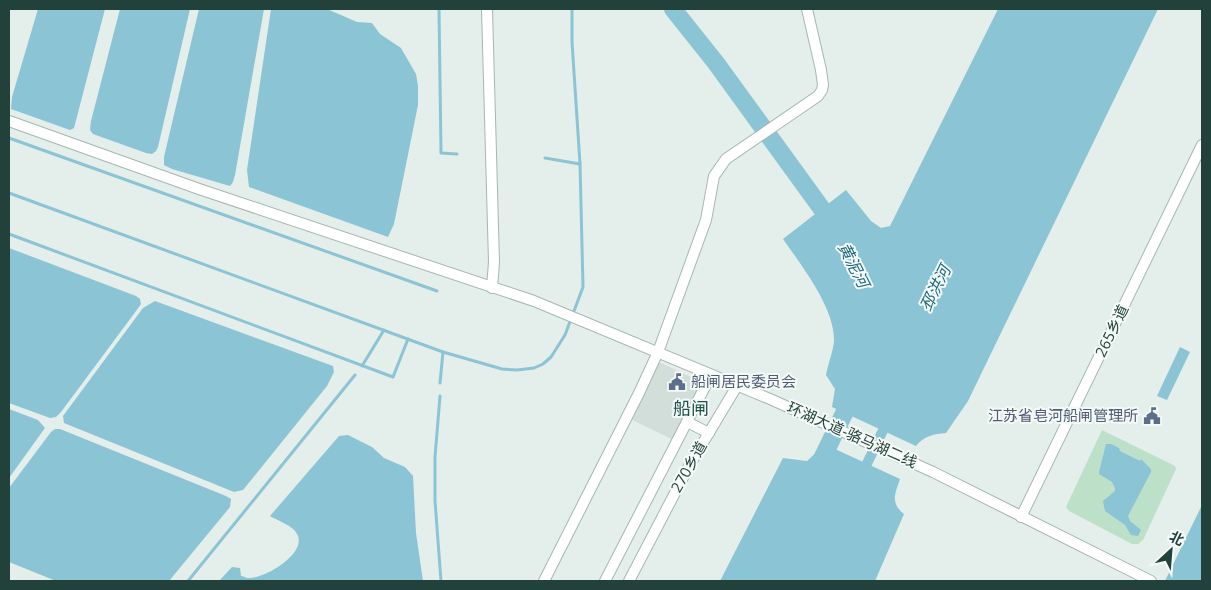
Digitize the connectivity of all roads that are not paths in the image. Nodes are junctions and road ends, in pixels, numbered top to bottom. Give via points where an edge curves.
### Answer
1 (487, 9) edge
2 (807, 9) edge
3 (9, 121) edge
4 (1202, 145) edge
5 (492, 288) junction
6 (658, 352) junction
7 (711, 375) junction
8 (738, 386) junction
9 (687, 422) junction
10 (709, 433) junction
11 (1021, 517) junction
12 (544, 581) edge
13 (605, 581) edge
14 (629, 581) edge
15 (1151, 581) edge

1 - 5 street
2 - 6 street via 821,70 822,90 818,96 726,159 714,176 706,220
3 - 5 street
4 - 11 street, 265乡道
5 - 6 street via 534,301
6 - 7 street
6 - 12 street
7 - 8 street
7 - 9 street
8 - 10 street, 270乡道
8 - 11 street, 环湖大道-骆马湖二线 via 933,472
9 - 10 street
9 - 13 street
10 - 14 street, 270乡道 via 688,466
11 - 15 street

